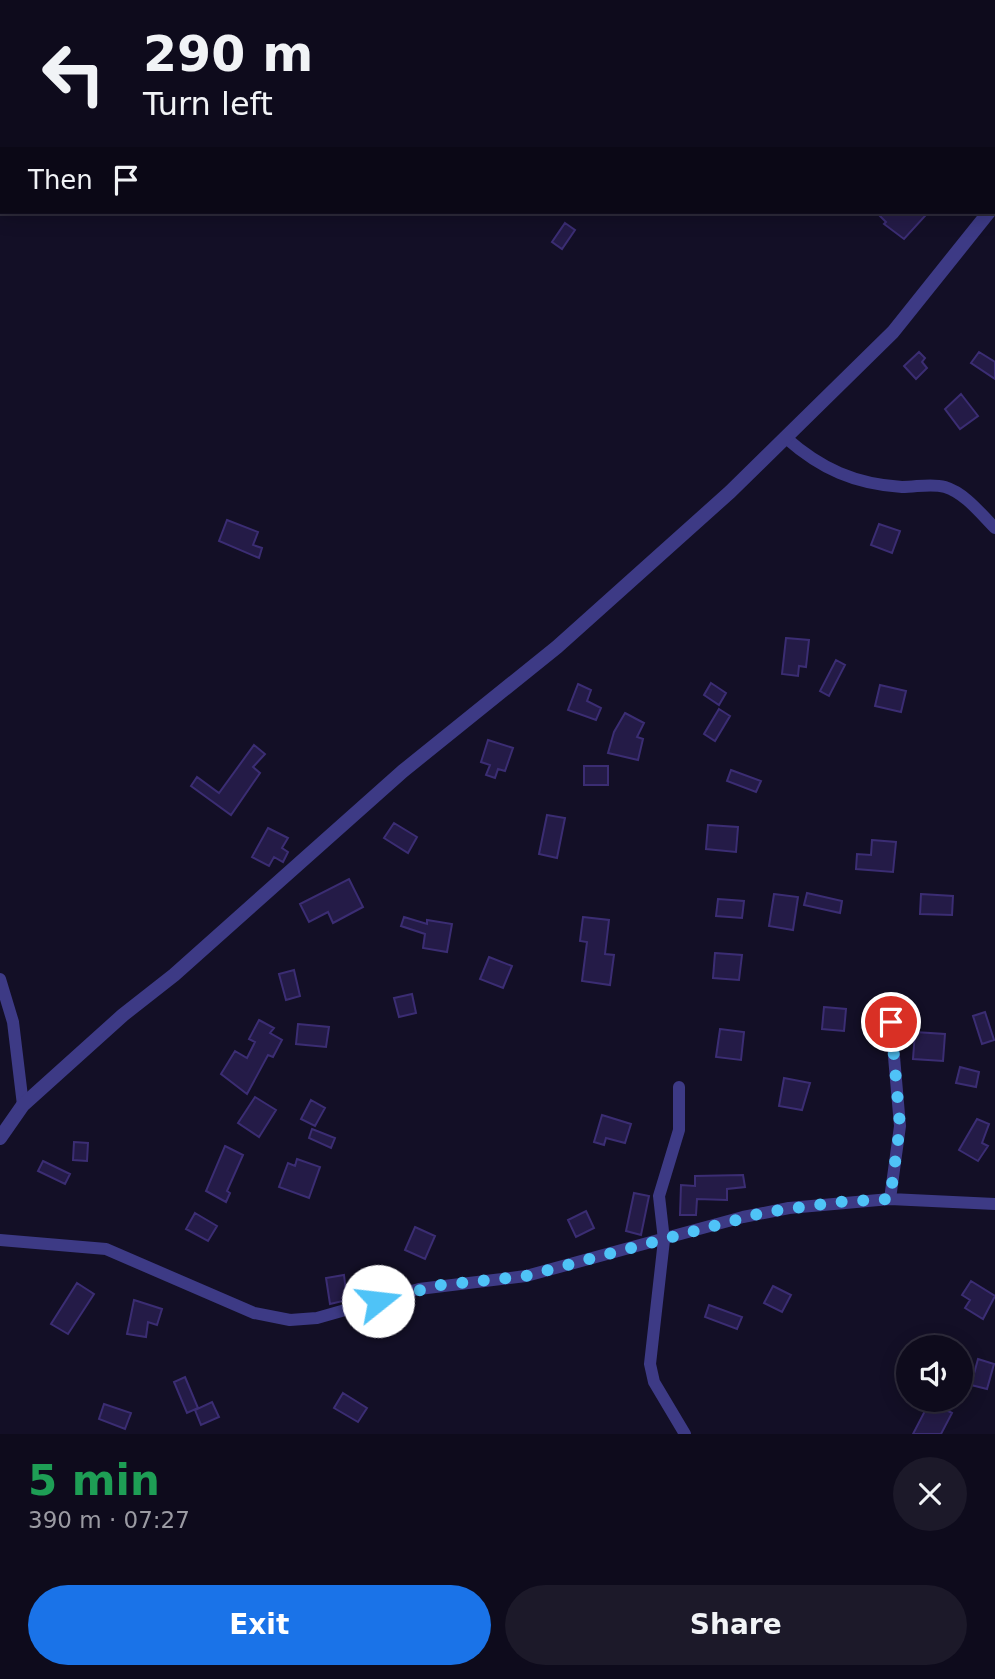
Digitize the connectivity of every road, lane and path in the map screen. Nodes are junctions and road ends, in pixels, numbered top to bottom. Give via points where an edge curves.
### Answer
1 (987, 214) edge
2 (786, 438) junction
3 (995, 528) edge
4 (0, 979) edge
5 (891, 1022) dead end
6 (679, 1087) dead end
7 (23, 1105) junction
8 (0, 1138) edge
9 (890, 1199) junction
10 (995, 1204) edge
11 (0, 1240) edge
12 (664, 1240) junction
13 (685, 1434) edge

1 - 2 street via 893,332
2 - 3 street via 808,458 842,477 872,485 948,488
2 - 7 street via 557,648 403,771
4 - 7 street via 13,1022
5 - 9 street via 900,1126
6 - 12 street via 679,1130 659,1196
7 - 8 street
9 - 10 street
9 - 12 street via 789,1208
11 - 12 street via 106,1250 254,1313 290,1320 317,1318 419,1289 526,1276
12 - 13 street via 650,1364 654,1382

